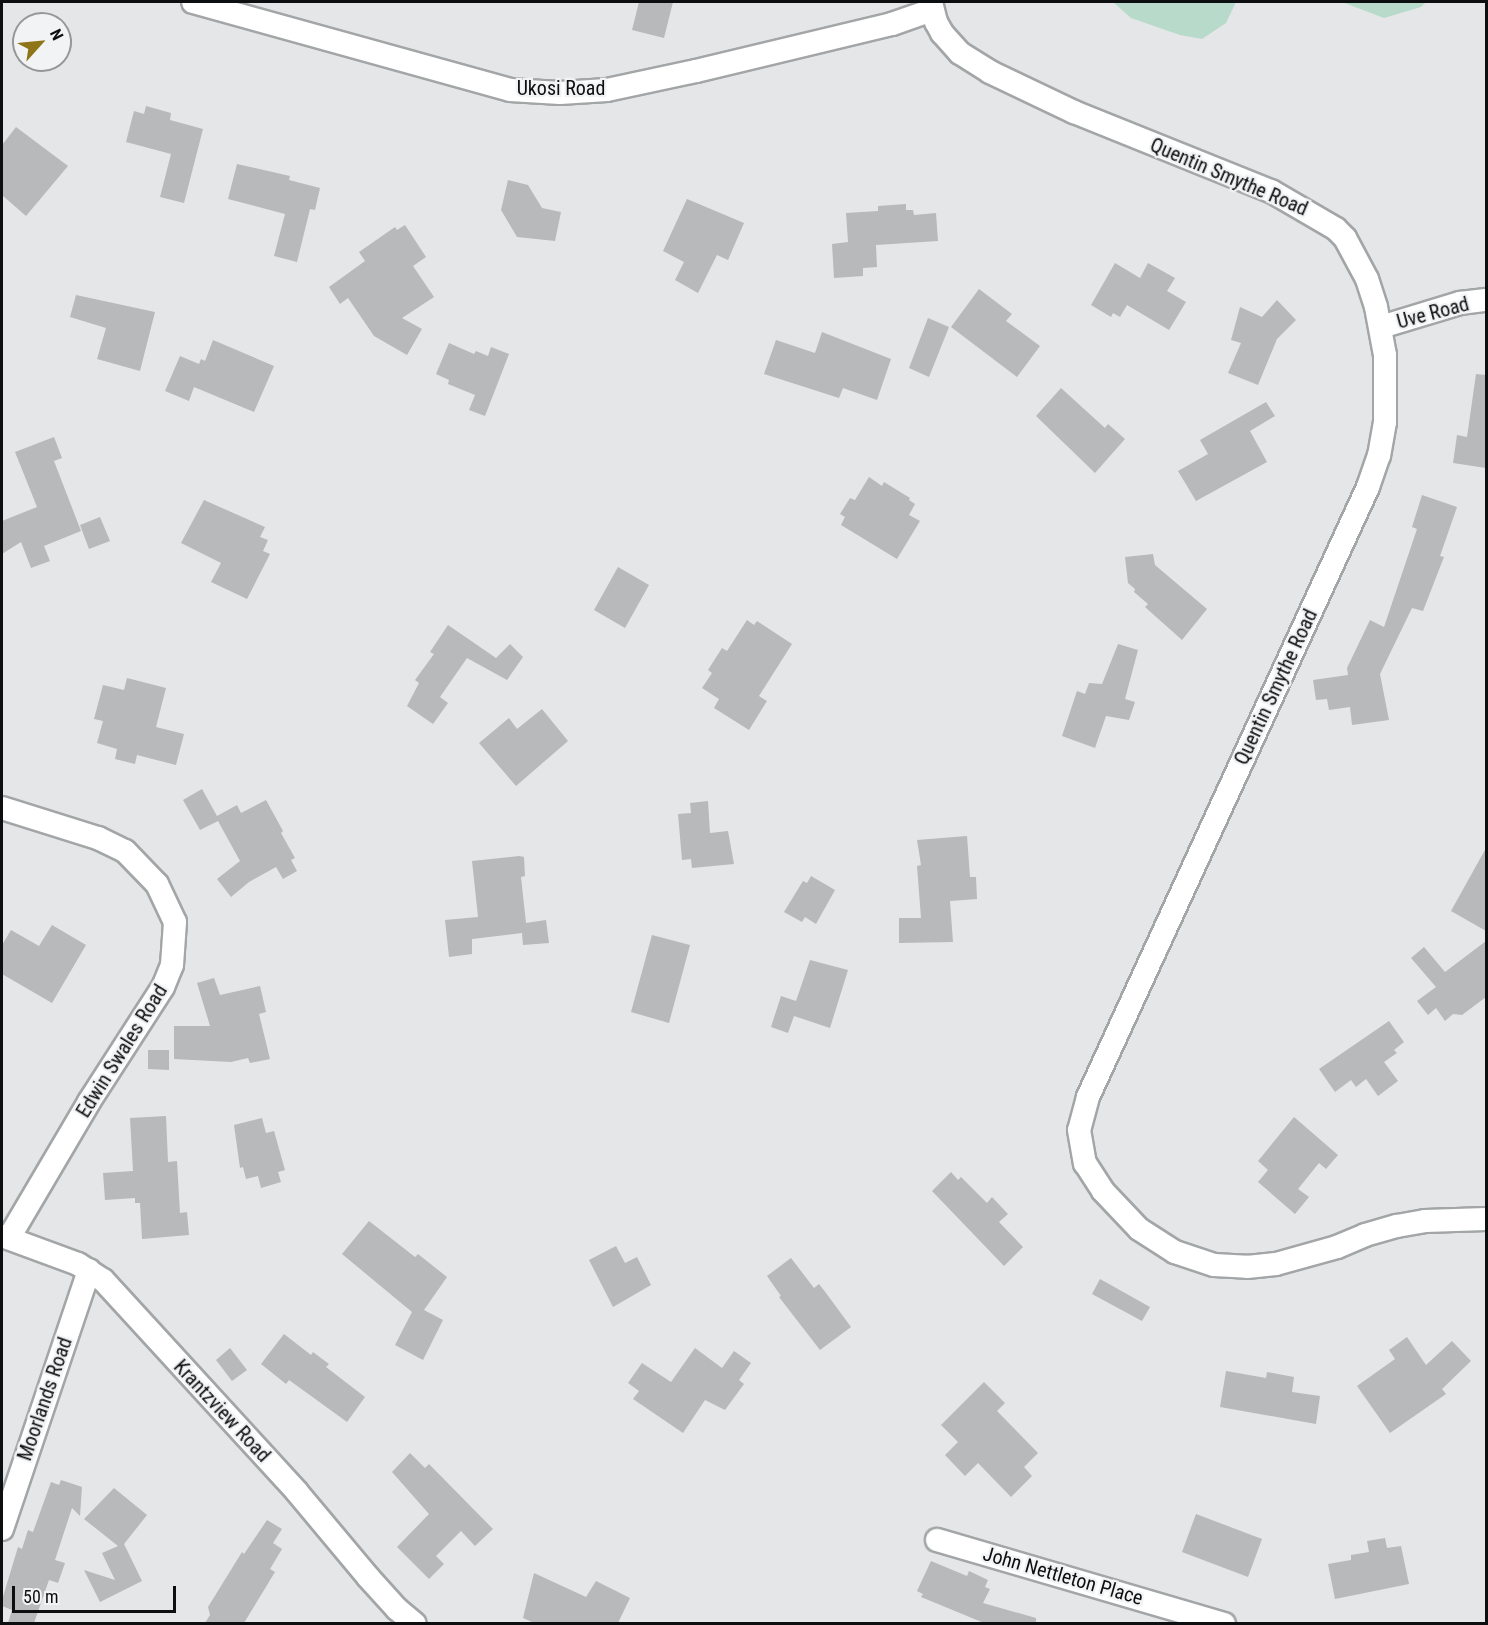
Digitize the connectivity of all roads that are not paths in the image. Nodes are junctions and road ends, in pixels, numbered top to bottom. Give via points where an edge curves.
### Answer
1 (193, 2) edge
2 (931, 6) edge
3 (1486, 300) edge
4 (1381, 327) junction
5 (2, 808) edge
6 (1486, 1219) edge
7 (5, 1237) edge
8 (88, 1270) junction
9 (2, 1529) edge
10 (937, 1539) dead end
11 (415, 1623) edge
12 (1224, 1623) edge

1 - 2 street, Ukosi Road via 510,90 560,93 607,90 696,71 892,24
2 - 4 street, Quentin Smythe Road via 942,33 960,53 990,72 1074,112 1270,191 1320,217 1345,237 1357,257
3 - 4 street, Uve Road via 1460,303
4 - 6 street, Quentin Smythe Road via 1386,405 1371,479 1088,1097 1079,1141 1085,1163 1097,1183 1128,1220 1175,1252 1214,1265 1247,1268 1276,1264 1397,1226
5 - 7 street, Edwin Swales Road via 98,838 125,851 157,884 175,922 172,965 163,987
7 - 8 street, Krantzview Road
8 - 9 street, Moorlands Road
8 - 11 street, Krantzview Road via 103,1280 297,1492 397,1609
10 - 12 street, John Nettleton Place

